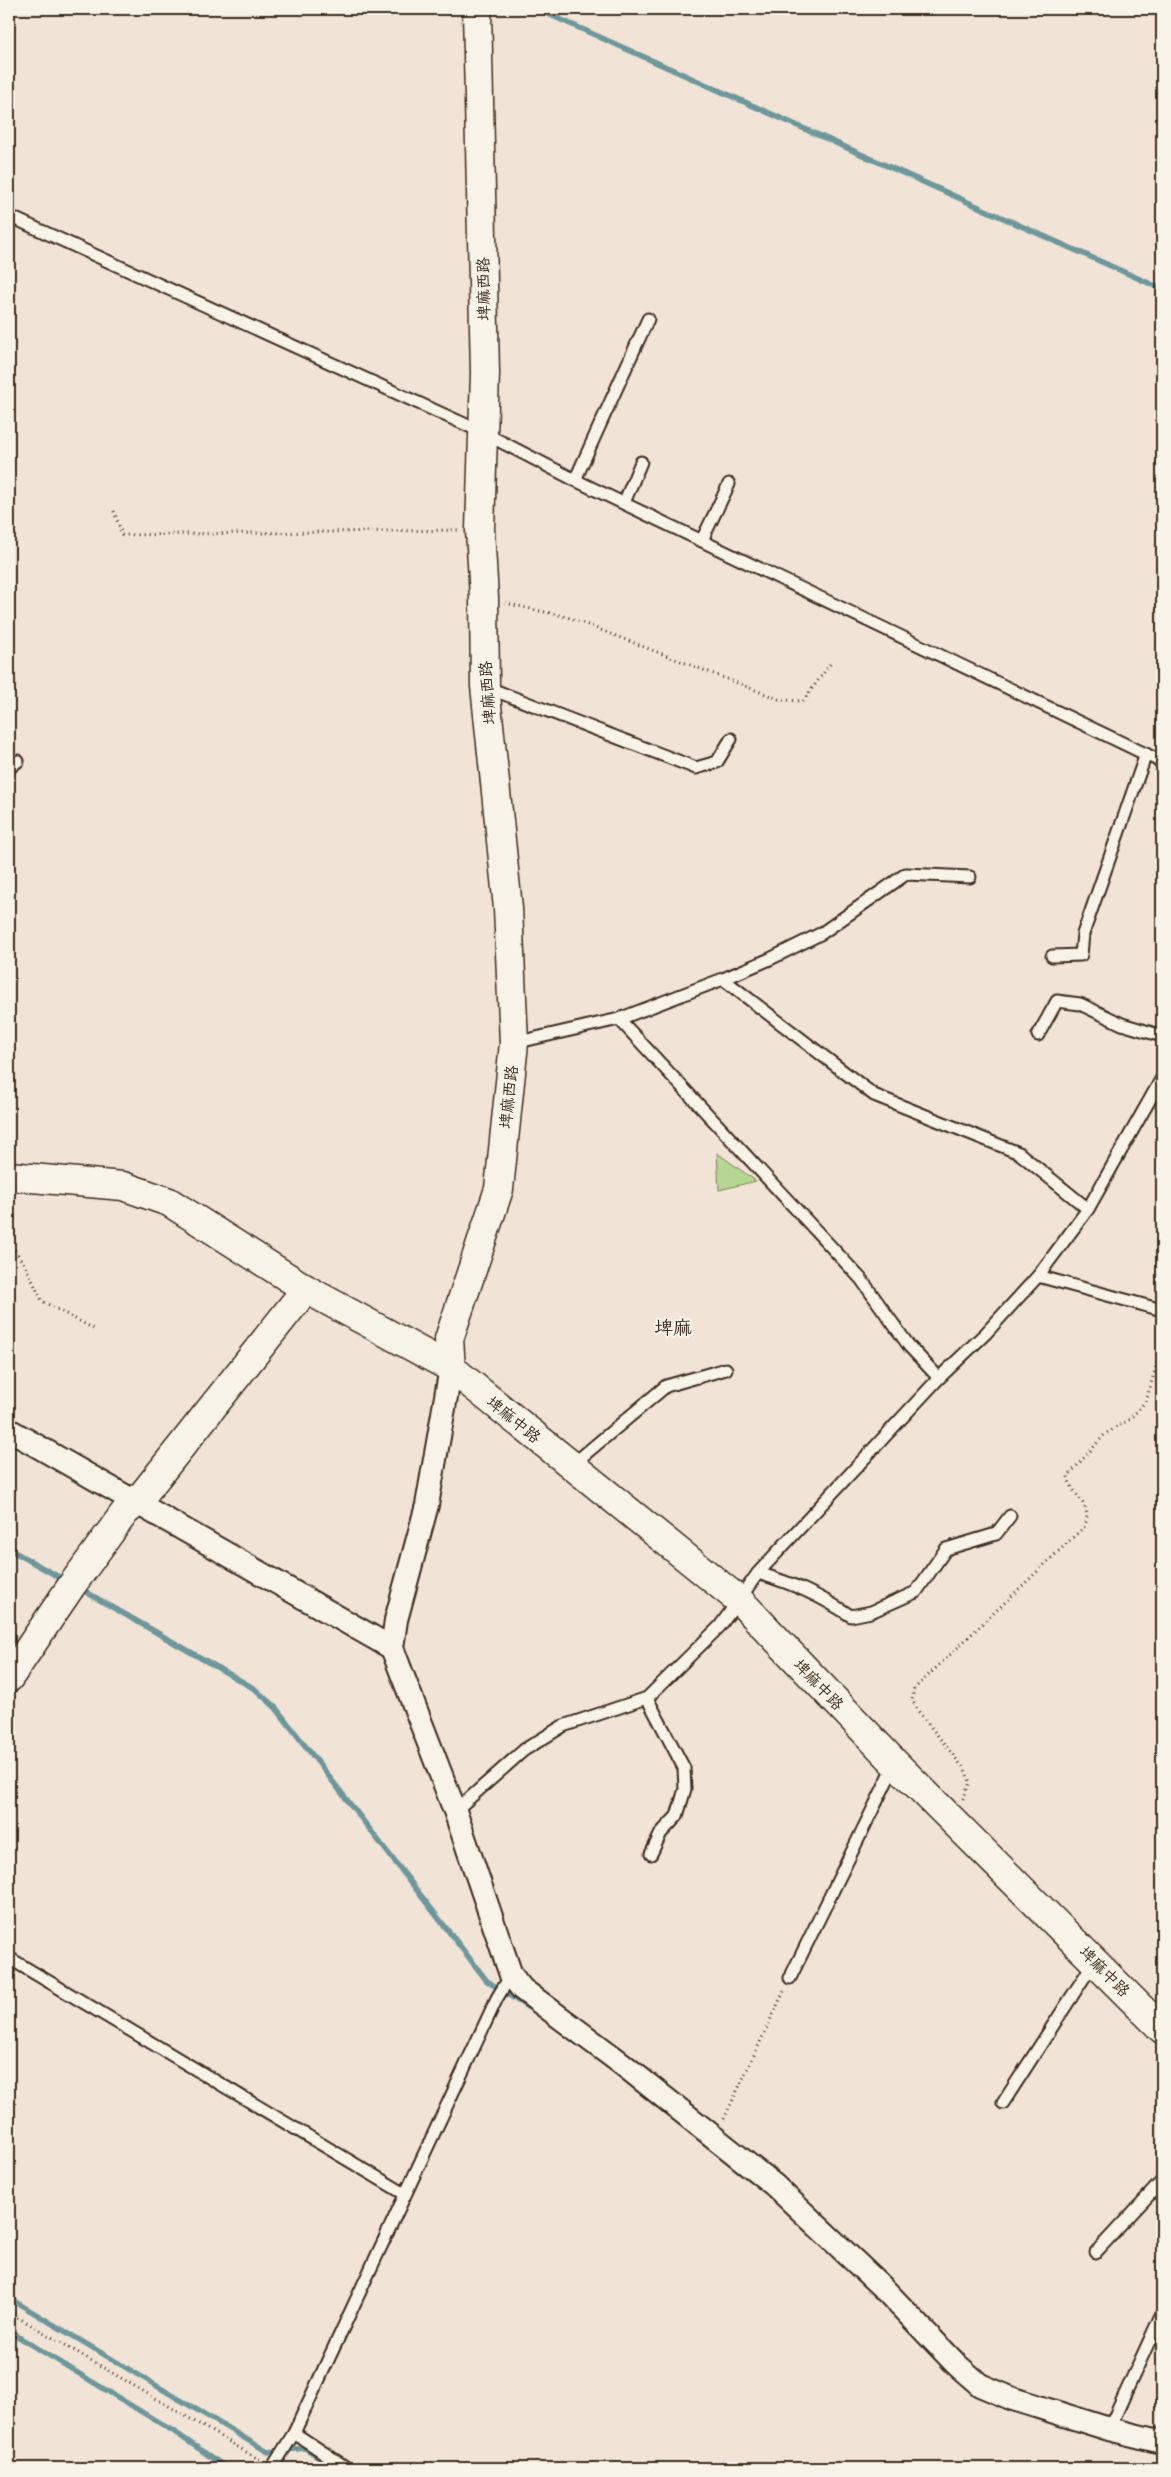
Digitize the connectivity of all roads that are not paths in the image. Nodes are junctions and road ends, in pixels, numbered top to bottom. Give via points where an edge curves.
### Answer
1 (477, 9) edge
2 (9, 216) edge
3 (648, 320) dead end
4 (484, 433) junction
5 (641, 462) dead end
6 (575, 480) junction
7 (729, 484) dead end
8 (624, 503) junction
9 (702, 540) junction
10 (485, 686) junction
11 (731, 739) dead end
12 (1146, 754) junction
13 (1162, 762) edge
14 (970, 877) dead end
15 (1052, 956) dead end
16 (723, 978) junction
17 (619, 1019) junction
18 (1038, 1035) dead end
19 (1162, 1036) edge
20 (514, 1043) junction
21 (1162, 1078) edge
22 (9, 1176) edge
23 (1088, 1208) junction
24 (1038, 1276) junction
25 (306, 1289) junction
26 (1162, 1310) edge
27 (451, 1368) junction
28 (726, 1369) dead end
29 (939, 1378) junction
30 (9, 1430) edge
31 (572, 1466) junction
32 (137, 1502) junction
33 (1010, 1516) dead end
34 (758, 1574) junction
35 (740, 1601) junction
36 (392, 1648) junction
37 (9, 1678) edge
38 (646, 1698) junction
39 (895, 1763) junction
40 (455, 1811) junction
41 (651, 1854) dead end
42 (9, 1958) edge
43 (1095, 1961) junction
44 (511, 1975) junction
45 (790, 1978) road end
46 (1162, 2028) edge
47 (1003, 2103) dead end
48 (1162, 2181) edge
49 (405, 2194) junction
50 (1096, 2252) dead end
51 (1162, 2313) edge
52 (1109, 2429) junction
53 (294, 2433) junction
54 (1162, 2442) edge
55 (274, 2465) edge
56 (347, 2468) edge

1 - 4 street, 埤麻西路
2 - 4 lane
3 - 6 lane
4 - 6 lane
4 - 10 street, 埤麻西路 via 480,530
5 - 8 lane
6 - 8 lane
7 - 9 lane
8 - 9 lane
9 - 12 lane
10 - 11 lane via 696,768 717,762
10 - 20 street, 埤麻西路 via 508,908
12 - 13 lane
12 - 15 lane via 1083,934 1081,955
14 - 16 lane via 906,874 822,932 770,959
16 - 17 lane
16 - 23 lane via 874,1095 1018,1153
17 - 20 lane
17 - 29 lane via 861,1279 909,1346
18 - 19 lane via 1057,1001 1080,1004 1122,1024
20 - 27 street, 埤麻西路 via 499,1189 449,1339
21 - 23 lane
22 - 25 street, 埤麻中路 via 123,1186 169,1202
23 - 24 lane
24 - 26 lane
24 - 29 lane
25 - 27 street, 埤麻中路
25 - 32 street
27 - 31 street, 埤麻中路
27 - 36 street via 427,1505 396,1620
28 - 31 lane via 666,1386
29 - 34 lane
30 - 32 street
31 - 35 street, 埤麻中路
32 - 36 street
32 - 37 street via 125,1512 77,1578
33 - 34 lane via 996,1534 946,1548 916,1592 871,1612 850,1616 820,1596
34 - 35 lane
35 - 38 lane via 720,1626
35 - 39 street, 埤麻中路
36 - 40 street
38 - 40 lane via 564,1726 524,1750
38 - 41 lane via 684,1768 685,1789 677,1816 661,1833
39 - 43 street, 埤麻中路
39 - 45 lane
40 - 44 street
42 - 49 lane
43 - 46 street, 埤麻中路
43 - 47 lane
44 - 49 lane via 497,1998
44 - 52 street via 522,1990 715,2138 788,2199 980,2385 1013,2399
48 - 50 lane
49 - 53 lane
51 - 52 lane
52 - 54 street
53 - 55 lane
53 - 56 lane

